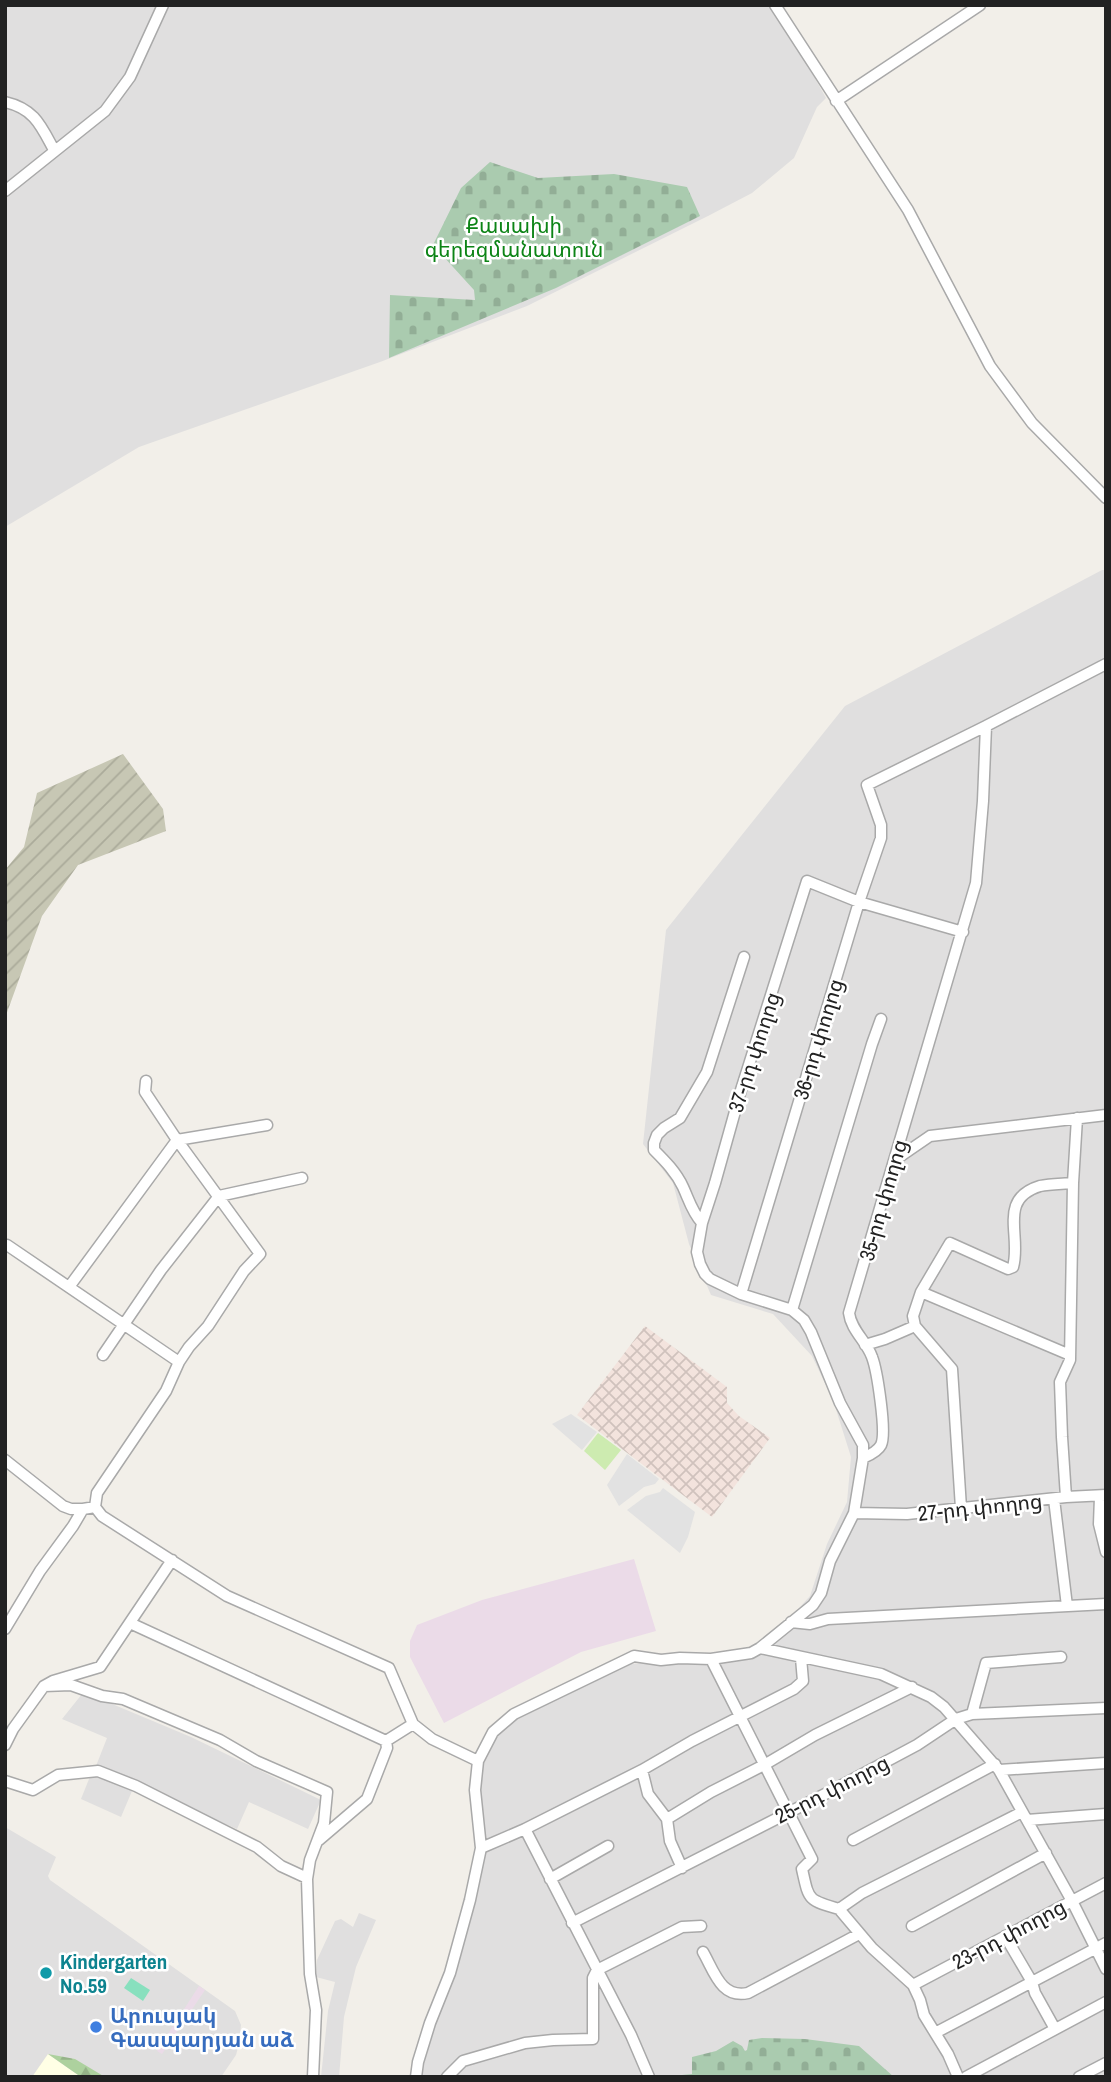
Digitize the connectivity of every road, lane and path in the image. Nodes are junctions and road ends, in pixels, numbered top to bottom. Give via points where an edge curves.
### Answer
1 (163, 5) edge
2 (775, 5) edge
3 (980, 5) edge
4 (836, 101) junction
5 (5, 102) edge
6 (54, 150) junction
7 (5, 191) edge
8 (1106, 498) edge
9 (1106, 664) edge
10 (986, 726) junction
11 (859, 902) junction
12 (963, 932) junction
13 (744, 957) dead end
14 (881, 1018) dead end
15 (146, 1081) dead end
16 (1106, 1115) edge
17 (1077, 1118) junction
18 (267, 1125) dead end
19 (177, 1140) junction
20 (895, 1160) junction
21 (302, 1178) dead end
22 (1073, 1183) junction
23 (219, 1196) junction
24 (702, 1223) junction
25 (5, 1246) edge
26 (69, 1287) junction
27 (921, 1292) junction
28 (741, 1294) junction
29 (792, 1310) junction
30 (124, 1325) junction
31 (915, 1326) junction
32 (865, 1345) junction
33 (103, 1355) dead end
34 (1070, 1355) junction
35 (179, 1362) junction
36 (863, 1458) junction
37 (5, 1460) edge
38 (1103, 1496) edge
39 (1066, 1497) junction
40 (1054, 1499) junction
41 (94, 1507) junction
42 (961, 1507) junction
43 (83, 1509) junction
44 (854, 1513) junction
45 (1106, 1552) edge
46 (172, 1560) junction
47 (1106, 1604) edge
48 (1067, 1606) junction
49 (791, 1622) junction
50 (130, 1623) junction
51 (5, 1629) edge
52 (760, 1648) junction
53 (1061, 1657) dead end
54 (801, 1658) junction
55 (711, 1659) junction
56 (44, 1686) junction
57 (912, 1687) junction
58 (1106, 1708) edge
59 (972, 1714) junction
60 (740, 1718) junction
61 (956, 1719) junction
62 (413, 1724) junction
63 (386, 1741) junction
64 (5, 1745) edge
65 (478, 1760) junction
66 (1106, 1763) edge
67 (764, 1765) junction
68 (997, 1767) junction
69 (642, 1770) junction
70 (5, 1781) edge
71 (788, 1811) junction
72 (1106, 1814) edge
73 (1024, 1816) junction
74 (667, 1819) junction
75 (525, 1829) junction
76 (318, 1840) junction
77 (853, 1840) dead end
78 (608, 1846) dead end
79 (481, 1848) junction
80 (1046, 1853) junction
81 (682, 1868) junction
82 (307, 1878) junction
83 (550, 1879) junction
84 (1106, 1883) edge
85 (1072, 1901) junction
86 (839, 1909) junction
87 (572, 1923) junction
88 (701, 1926) dead end
89 (912, 1926) dead end
90 (859, 1934) junction
91 (1005, 1936) junction
92 (1106, 1943) edge
93 (1095, 1948) junction
94 (703, 1952) dead end
95 (1106, 1969) edge
96 (597, 1970) junction
97 (1032, 1982) junction
98 (913, 1985) junction
99 (1106, 2002) edge
100 (1055, 2029) junction
101 (935, 2033) junction
102 (1106, 2063) edge
103 (313, 2077) edge
104 (416, 2077) edge
105 (447, 2077) edge
106 (649, 2077) edge
107 (958, 2077) edge
108 (966, 2077) edge
109 (1079, 2077) edge

1 - 6 street via 131,77 105,111
2 - 4 street
3 - 4 street
4 - 8 street via 908,210 990,366 1032,423
5 - 6 street via 19,105 37,119
6 - 7 street
9 - 10 street
10 - 11 street, 36-րդ փողոց via 867,785 881,838
10 - 12 street, 35-րդ փողոց via 976,883
11 - 12 street
11 - 24 street, 37-րդ փողոց via 807,881
11 - 28 street, 36-րդ փողոց
12 - 20 street, 35-րդ փողոց
13 - 24 street via 707,1072 680,1118 664,1128 654,1143 654,1150 674,1171
14 - 29 street
15 - 19 street via 145,1092
16 - 17 street
17 - 20 street via 930,1136
17 - 22 street
18 - 19 street
19 - 23 street
19 - 26 street
20 - 32 street, 35-րդ փողոց via 849,1313
21 - 23 street
22 - 27 street via 1042,1185 1017,1199 1013,1267 1008,1269 950,1243
22 - 34 street
23 - 30 street
23 - 35 street via 260,1254
24 - 28 street, 37-րդ փողոց via 697,1252 705,1274
25 - 26 street
26 - 30 street
27 - 31 street via 913,1316
27 - 34 street
28 - 29 street, 37-րդ փողոց
29 - 36 street via 811,1332 863,1445
30 - 33 street
30 - 35 street
31 - 32 street
31 - 42 street via 952,1368
32 - 36 street, 35-րդ փողոց via 877,1374 883,1434 880,1447
34 - 39 street via 1060,1381
35 - 41 street via 166,1391 97,1493
36 - 44 street
37 - 43 street via 63,1506
38 - 39 street, 27-րդ փողոց
38 - 45 street via 1099,1524
39 - 40 street, 27-րդ փողոց
40 - 42 street, 27-րդ փողոց
40 - 48 street
41 - 43 street
41 - 46 street
42 - 44 street, 27-րդ փողոց via 907,1514
43 - 51 street
44 - 49 street via 830,1561 821,1593
46 - 50 street
46 - 62 street via 228,1596 389,1668
47 - 48 street
48 - 49 street
49 - 52 street
50 - 56 street via 100,1667
50 - 63 street
52 - 54 street
52 - 55 street
53 - 59 street via 986,1662
54 - 57 street via 881,1674
54 - 60 street via 803,1681
55 - 60 street
55 - 65 street via 634,1656 514,1714 493,1732
56 - 64 street
56 - 76 street via 71,1685 123,1699 327,1793
57 - 61 street
57 - 67 street
58 - 59 street, 25-րդ փողոց
59 - 61 street, 25-րդ փողոց
60 - 67 street
60 - 69 street
61 - 68 street
61 - 71 street, 25-րդ փողոց via 904,1752
62 - 63 street
62 - 65 street
63 - 76 street via 367,1799
65 - 79 street via 475,1790
66 - 68 street
67 - 71 street
67 - 74 street
68 - 73 street
68 - 77 street
69 - 74 street via 648,1794
69 - 75 street
70 - 82 street via 33,1790 58,1775 98,1772 136,1786 257,1847 281,1866
71 - 81 street, 25-րդ փողոց
71 - 86 street via 812,1859 802,1869 808,1896
72 - 73 street
73 - 80 street
73 - 86 street via 862,1893
74 - 81 street via 670,1841
75 - 79 street
75 - 83 street
76 - 82 street
78 - 83 street
79 - 104 street via 462,1934 429,2023
80 - 85 street
80 - 89 street
81 - 87 street, 25-րդ փողոց
82 - 103 street via 310,1974 316,2010
83 - 87 street
84 - 85 street, 23-րդ փողոց
85 - 91 street, 23-րդ փողոց
85 - 93 street
86 - 90 street
87 - 96 street
88 - 96 street via 682,1927
90 - 94 street via 740,1995 720,1983
90 - 98 street
91 - 97 street
91 - 98 street, 23-րդ փողոց
92 - 93 street
93 - 95 street
93 - 97 street
96 - 105 street via 593,1978 593,2039 525,2043 463,2061
96 - 106 street
97 - 100 street
97 - 101 street
98 - 101 street
99 - 100 street
100 - 108 street
101 - 107 street
102 - 109 street

